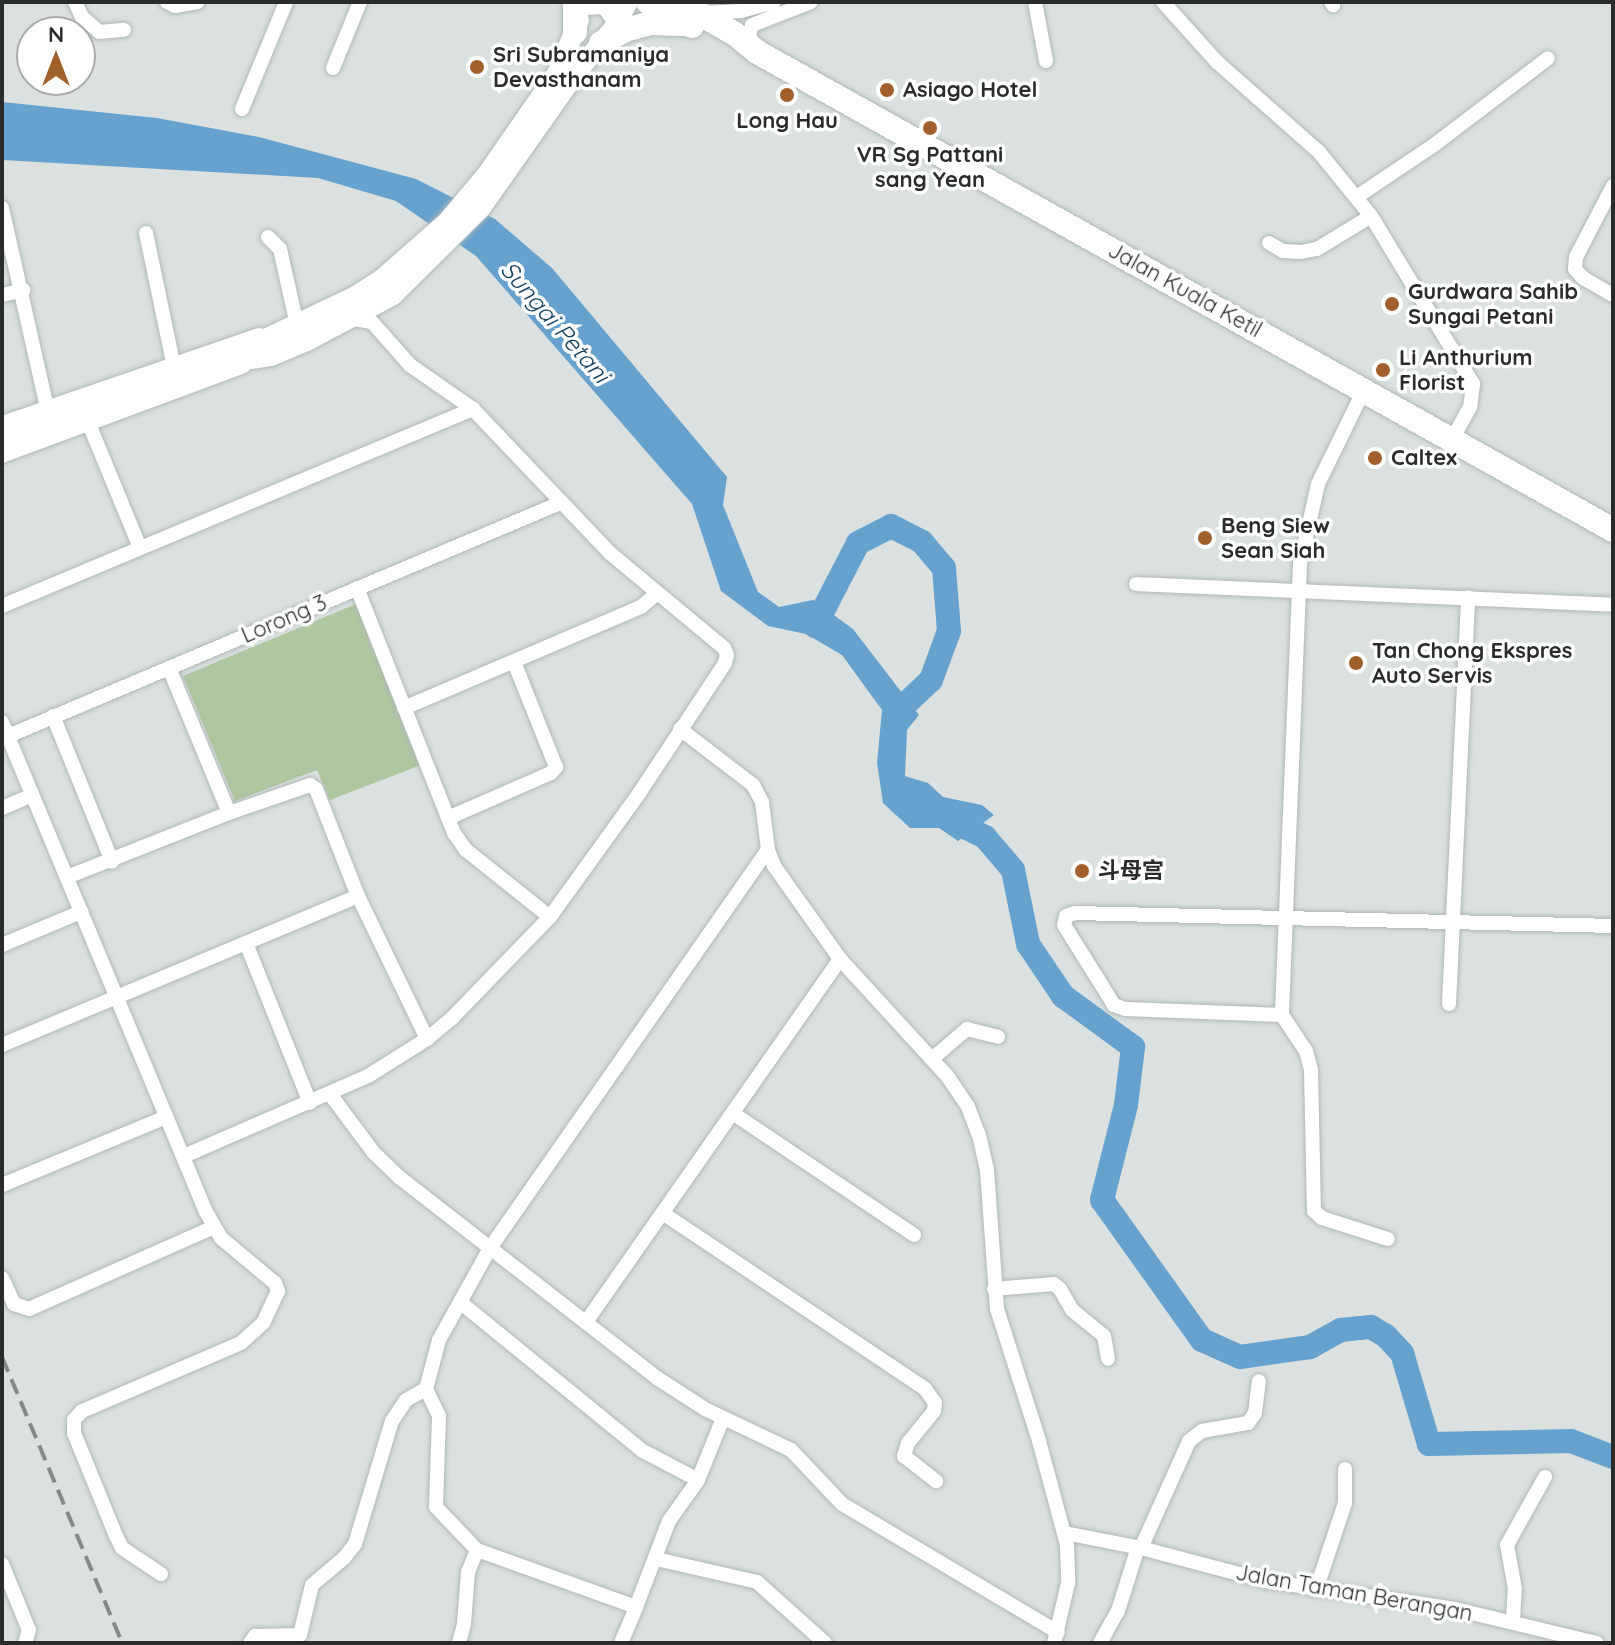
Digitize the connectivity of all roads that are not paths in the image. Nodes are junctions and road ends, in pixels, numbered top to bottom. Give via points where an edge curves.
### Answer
1 (75, 2) edge
2 (167, 2) edge
3 (198, 2) edge
4 (286, 2) edge
5 (360, 2) edge
6 (628, 2) edge
7 (648, 2) edge
8 (774, 2) edge
9 (811, 2) edge
10 (1035, 2) edge
11 (1163, 2) edge
12 (582, 3) edge
13 (690, 14) edge
14 (618, 21) junction
15 (124, 30) dead end
16 (575, 32) joint
17 (601, 43) junction
18 (757, 52) junction
19 (1548, 58) dead end
20 (1046, 61) dead end
21 (333, 68) dead end
22 (242, 109) dead end
23 (538, 115) junction
24 (1613, 186) edge
25 (1358, 196) junction
26 (2, 208) edge
27 (1371, 216) junction
28 (146, 233) dead end
29 (268, 237) dead end
30 (1269, 243) dead end
31 (416, 263) junction
32 (23, 290) junction
33 (2, 295) edge
34 (1613, 295) edge
35 (363, 321) junction
36 (288, 329) junction
37 (271, 356) junction
38 (173, 362) junction
39 (208, 366) junction
40 (1364, 390) junction
41 (47, 408) junction
42 (473, 409) junction
43 (2, 423) edge
44 (89, 424) junction
45 (1452, 440) junction
46 (2, 441) edge
47 (2, 456) edge
48 (560, 503) junction
49 (1613, 530) edge
50 (140, 548) junction
51 (1136, 584) dead end
52 (357, 588) junction
53 (1298, 589) junction
54 (656, 594) junction
55 (1468, 597) junction
56 (1613, 605) edge
57 (2, 606) edge
58 (514, 662) junction
59 (169, 668) junction
60 (404, 708) junction
61 (53, 716) junction
62 (5, 729) edge
63 (680, 729) junction
64 (32, 795) junction
65 (2, 808) edge
66 (229, 813) junction
67 (448, 818) junction
68 (768, 850) junction
69 (112, 861) junction
70 (67, 877) junction
71 (358, 896) junction
72 (81, 912) junction
73 (550, 917) junction
74 (1283, 919) junction
75 (1452, 923) junction
76 (1613, 926) edge
77 (246, 943) junction
78 (2, 945) edge
79 (840, 959) junction
80 (116, 996) junction
81 (1449, 1004) dead end
82 (1282, 1015) junction
83 (998, 1037) dead end
84 (427, 1039) junction
85 (2, 1045) edge
86 (933, 1058) junction
87 (330, 1094) junction
88 (310, 1103) junction
89 (734, 1114) junction
90 (166, 1117) junction
91 (184, 1156) junction
92 (2, 1185) edge
93 (664, 1214) junction
94 (214, 1227) junction
95 (914, 1235) dead end
96 (1388, 1239) dead end
97 (490, 1248) junction
98 (2, 1278) edge
99 (994, 1289) junction
100 (460, 1302) junction
101 (586, 1322) junction
102 (1108, 1359) dead end
103 (1259, 1381) dead end
104 (426, 1389) junction
105 (723, 1418) junction
106 (1345, 1469) dead end
107 (1545, 1477) dead end
108 (698, 1480) junction
109 (936, 1481) dead end
110 (1065, 1533) junction
111 (1139, 1548) junction
112 (477, 1550) junction
113 (656, 1559) junction
114 (2, 1564) edge
115 (161, 1574) dead end
116 (1316, 1590) junction
117 (636, 1607) junction
118 (1513, 1622) junction
119 (1056, 1637) edge
120 (818, 1641) edge
121 (25, 1643) edge
122 (250, 1643) edge
123 (459, 1643) edge
124 (621, 1643) edge
125 (1100, 1643) edge
126 (1597, 1643) edge

1 - 15 street via 99,32
2 - 3 street
4 - 22 street
5 - 21 street
6 - 14 street
7 - 13 main road, Jalan Kuala Ketil
8 - 13 street via 741,11
9 - 18 street via 752,25 749,38
10 - 20 street
11 - 25 street via 1217,62 1311,144
12 - 14 street via 605,4
12 - 16 main road
13 - 17 main road via 625,30
13 - 18 main road, Jalan Kuala Ketil
14 - 17 street
16 - 23 street
17 - 23 street
18 - 40 main road, Jalan Kuala Ketil
19 - 25 street
23 - 31 street
24 - 34 street via 1576,257 1575,269
25 - 27 street
26 - 32 street
27 - 30 street via 1317,249 1283,251
27 - 45 street via 1473,384 1470,407
28 - 38 street
29 - 36 street via 280,249
31 - 35 street via 393,295
31 - 36 street
32 - 33 street
32 - 41 street
35 - 37 street
35 - 42 street via 410,365
36 - 38 street
36 - 39 street
37 - 39 street
37 - 44 street
38 - 41 street
39 - 46 street
40 - 45 main road, Jalan Kuala Ketil
40 - 53 street via 1318,484
41 - 43 street
42 - 48 street
42 - 50 street
44 - 47 street
44 - 50 street
45 - 49 main road, Jalan Kuala Ketil
48 - 52 street, Lorong 3
48 - 54 street
50 - 57 street
51 - 53 street
52 - 59 street, Lorong 3
52 - 60 street
53 - 55 street
53 - 74 street
54 - 58 street via 641,607
54 - 63 street via 727,655
55 - 56 street
55 - 75 street
58 - 60 street
58 - 67 street via 556,767
59 - 61 street, Lorong 3
59 - 66 street
60 - 67 street
61 - 62 street, Lorong 3
61 - 69 street
62 - 64 street
63 - 68 street via 759,793
63 - 73 street
64 - 65 street
64 - 70 street
66 - 69 street
66 - 71 street via 310,785
67 - 73 street via 466,850
68 - 79 street
68 - 97 street
69 - 70 street
70 - 72 street
71 - 77 street
71 - 84 street
72 - 78 street
72 - 80 street
73 - 84 street
74 - 75 street
74 - 82 street
74 - 82 street via 1075,913 1064,920 1114,1005
75 - 76 street
75 - 81 street
77 - 80 street
77 - 88 street
79 - 86 street
79 - 89 street
80 - 85 street
80 - 90 street
82 - 96 street via 1306,1051 1311,1070 1314,1211
83 - 86 street via 967,1029
84 - 87 street
86 - 99 street via 968,1107 979,1135 987,1170
87 - 88 street
87 - 97 street via 374,1153
88 - 91 street
89 - 93 street
89 - 95 street
90 - 91 street
90 - 92 street
91 - 94 street
93 - 101 street
93 - 109 street via 925,1389 934,1411 904,1456
94 - 98 street via 29,1309 14,1304
94 - 115 street via 275,1283 276,1301 263,1323 241,1343 82,1411 73,1426 122,1548
97 - 100 street
97 - 101 street
99 - 102 street via 1054,1284 1072,1310 1104,1336
99 - 110 street
100 - 104 street via 439,1340
100 - 108 street via 643,1451
101 - 105 street via 675,1391
103 - 111 street via 1255,1413 1248,1423 1202,1431 1189,1441
104 - 112 street via 439,1416 436,1507
104 - 122 street via 399,1408 355,1544 312,1585 300,1635 255,1636
105 - 108 street
105 - 119 street via 791,1450 842,1504
106 - 116 street via 1345,1503
107 - 118 street via 1507,1545 1515,1589
108 - 113 street via 669,1521
110 - 111 street, Jalan Taman Berangan
110 - 119 street via 1068,1583
111 - 116 street, Jalan Taman Berangan
111 - 125 street via 1118,1611
112 - 117 street
112 - 123 street via 468,1572
113 - 117 street
113 - 120 street via 757,1582
114 - 121 street via 29,1630
116 - 118 street, Jalan Taman Berangan
117 - 124 street
118 - 126 street, Jalan Taman Berangan

